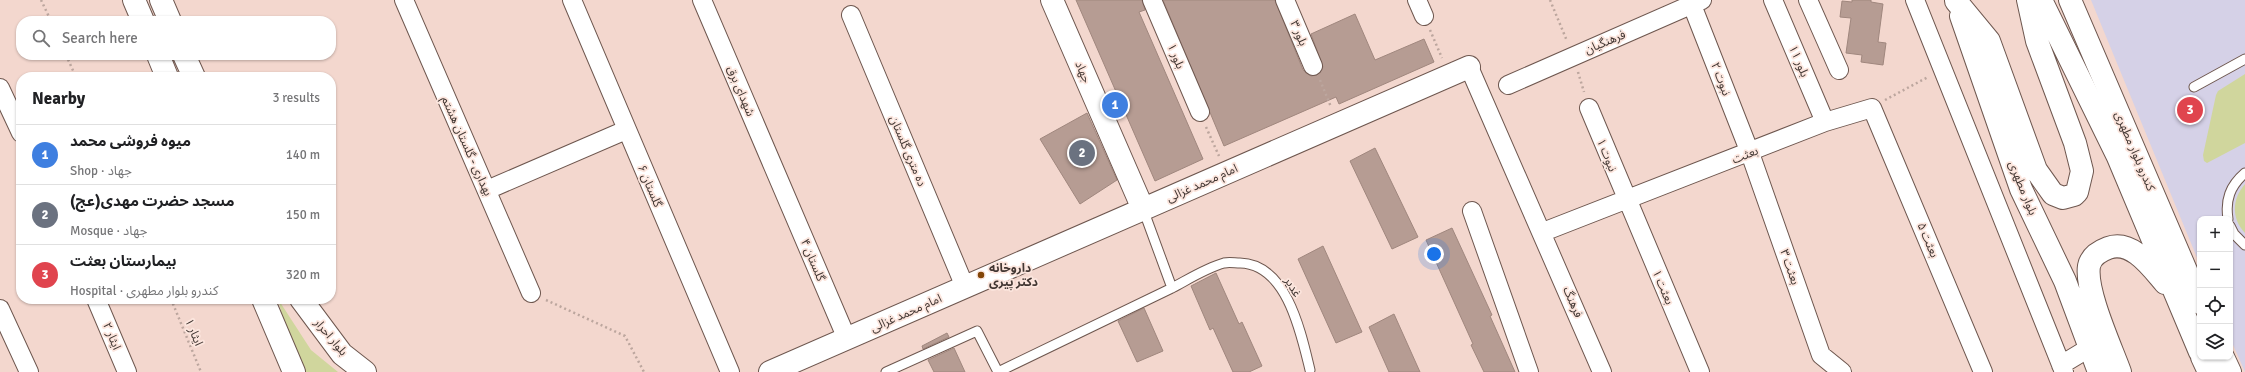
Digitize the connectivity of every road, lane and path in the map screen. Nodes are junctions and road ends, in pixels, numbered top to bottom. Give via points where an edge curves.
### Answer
1 (41, 0) edge
2 (134, 0) edge
3 (161, 0) edge
4 (404, 0) edge
5 (572, 0) edge
6 (702, 0) edge
7 (1052, 0) edge
8 (1152, 0) edge
9 (1285, 0) edge
10 (1773, 0) edge
11 (1808, 0) edge
12 (1915, 0) edge
13 (2028, 0) edge
14 (2041, 0) edge
15 (2070, 0) edge
16 (1956, 1) edge
17 (1697, 2) edge
18 (1420, 8) edge
19 (851, 15) dead end
20 (49, 16) edge
21 (141, 16) edge
22 (168, 16) edge
23 (2245, 59) edge
24 (68, 60) edge
25 (160, 60) edge
26 (186, 60) edge
27 (1313, 66) joint
28 (1469, 67) joint
29 (1943, 69) junction
30 (1839, 70) dead end
31 (74, 72) edge
32 (165, 72) edge
33 (192, 72) edge
34 (1449, 76) junction
35 (1508, 84) dead end
36 (2194, 87) dead end
37 (0, 88) edge
38 (1588, 108) dead end
39 (1872, 108) junction
40 (1200, 112) joint
41 (16, 122) edge
42 (1825, 122) junction
43 (1338, 124) junction
44 (626, 130) junction
45 (1750, 153) junction
46 (1226, 173) junction
47 (2245, 173) edge
48 (780, 182) joint
49 (487, 190) junction
50 (1626, 201) junction
51 (1143, 209) junction
52 (1472, 211) dead end
53 (2227, 216) edge
54 (1543, 232) junction
55 (2233, 232) edge
56 (2245, 246) edge
57 (965, 287) junction
58 (1172, 288) junction
59 (2174, 292) junction
60 (531, 293) joint
61 (2197, 296) edge
62 (98, 304) edge
63 (173, 304) edge
64 (265, 304) edge
65 (305, 304) edge
66 (0, 310) edge
67 (847, 338) junction
68 (2197, 345) edge
69 (2089, 348) junction
70 (2203, 360) edge
71 (2224, 360) edge
72 (2063, 368) edge
73 (1310, 370) dead end
74 (30, 372) edge
75 (127, 372) edge
76 (201, 372) edge
77 (294, 372) edge
78 (365, 372) edge
79 (644, 372) edge
80 (730, 372) edge
81 (770, 372) edge
82 (886, 372) edge
83 (998, 372) edge
84 (1529, 372) edge
85 (1602, 372) edge
86 (1700, 372) edge
87 (1842, 372) edge
88 (1983, 372) edge
89 (2099, 372) edge
90 (2120, 372) edge
91 (2208, 372) edge
92 (2230, 372) edge

1 - 20 path
2 - 21 main road
3 - 22 main road
4 - 49 street, بهداری - گلستان هشتم
5 - 44 street, گلستان ۶
6 - 48 street, شهدای برق
7 - 51 main road, جهاد
8 - 40 street, بلور ۱
9 - 27 street, بلور ۳
10 - 42 street, بلور ۱۱
11 - 30 street
12 - 29 street
13 - 16 main road via 2037,41 2075,143 2082,171 2077,192 2069,197 2063,198 2053,194 2036,170 1989,41
14 - 59 main road via 2118,157
15 - 61 main road, کندرو بلوار مطهری
16 - 69 main road, بلوار مطهری via 2021,189 2065,282
17 - 35 street, فرهنگیان
17 - 45 street, نبوت ۲
18 - 34 path
19 - 57 street, ده متری گلستان
23 - 36 lane
24 - 31 path
25 - 32 main road
26 - 33 main road
27 - 43 path
28 - 34 main road, امام محمد غزالی
28 - 54 street, امام محمد غزالی
29 - 39 path
29 - 72 street
34 - 43 main road, امام محمد غزالی
37 - 41 street
38 - 50 street, نبوت ۱
39 - 42 street, بعثت
39 - 88 street, بعثت ۵
40 - 46 path
42 - 45 street, بعثت
43 - 46 main road, امام محمد غزالی
44 - 49 street
44 - 80 street, گلستان ۶
45 - 50 street, بعثت
45 - 87 street, بعثت ۳ via 1821,355
46 - 51 main road, امام محمد غزالی
47 - 53 lane via 2235,182 2228,195
48 - 67 street, گلستان ۴
49 - 60 street, بهداری - گلستان هشتم
50 - 54 street, بعثت
50 - 86 street, بعثت ۱
51 - 57 main road, امام محمد غزالی
51 - 58 lane
52 - 84 street
54 - 85 street, فرهنگ
55 - 56 lane
57 - 67 main road, امام محمد غزالی
58 - 73 lane, غدیر via 1226,262 1251,263 1272,276 1296,317
58 - 83 lane, غدیر
59 - 68 main road
59 - 90 main road via 2132,250 2111,247 2094,256 2089,267 2092,295
60 - 79 path via 624,336
62 - 75 street, ایثار ۲
63 - 76 path, ایثار ۱
64 - 77 main road
65 - 78 main road, بلوار احرار via 342,354
66 - 74 street
67 - 81 main road, امام محمد غزالی
69 - 72 street
69 - 89 main road, بلوار مطهری
70 - 91 main road
71 - 92 main road
82 - 83 lane via 977,331

